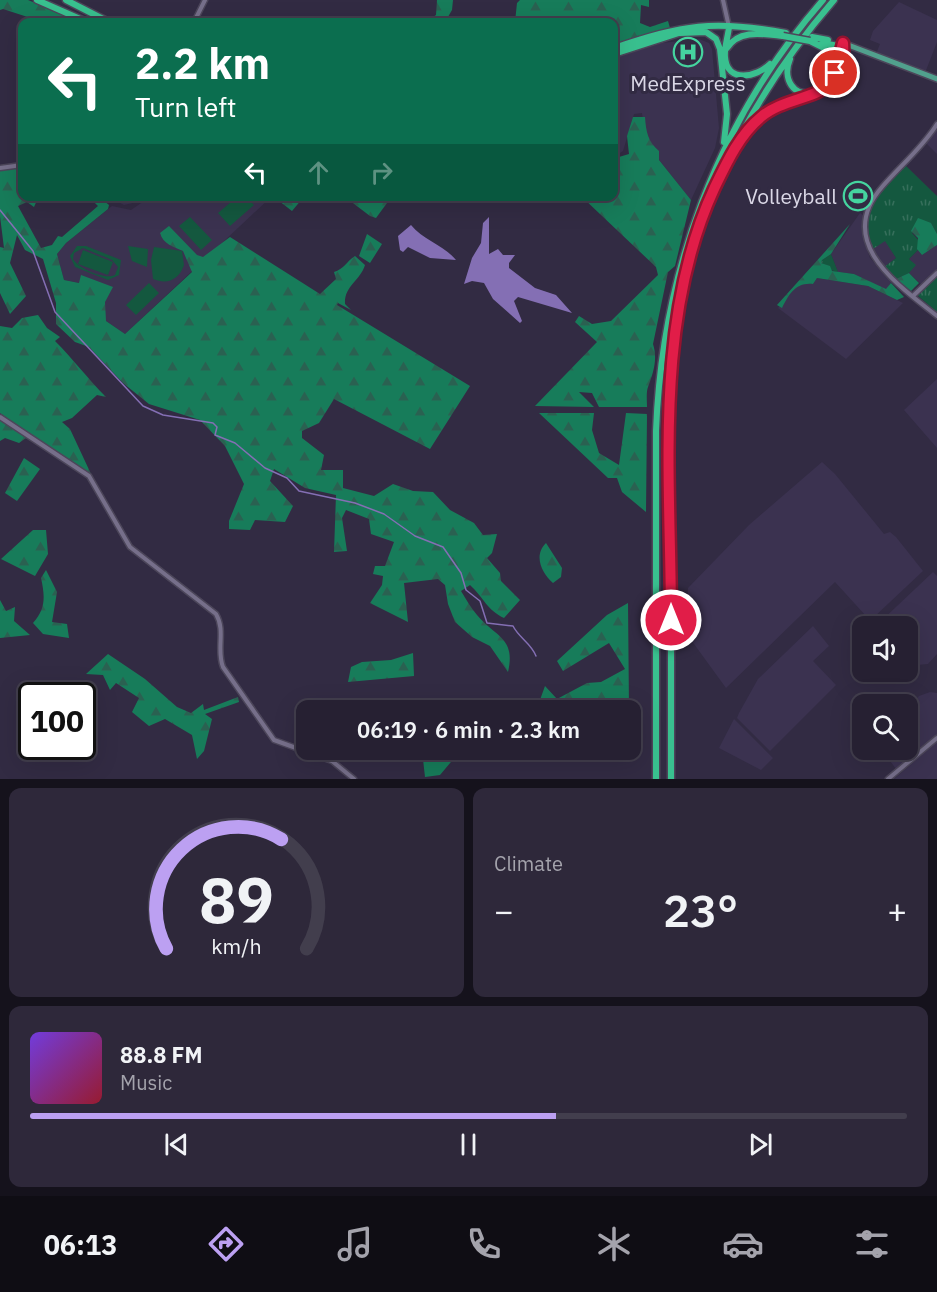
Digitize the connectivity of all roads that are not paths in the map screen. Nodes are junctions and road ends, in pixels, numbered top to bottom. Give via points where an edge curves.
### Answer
1 (37, 0) edge
2 (66, 0) edge
3 (205, 0) edge
4 (723, 0) edge
5 (823, 0) edge
6 (834, 0) edge
7 (78, 18) edge
8 (101, 18) edge
9 (196, 18) edge
10 (728, 26) junction
11 (680, 33) junction
12 (785, 34) junction
13 (810, 37) junction
14 (790, 41) junction
15 (845, 46) junction
16 (618, 47) edge
17 (618, 53) edge
18 (723, 57) junction
19 (836, 70) junction
20 (937, 81) edge
21 (937, 123) edge
22 (18, 166) edge
23 (0, 168) edge
24 (710, 189) junction
25 (937, 273) edge
26 (914, 296) junction
27 (937, 316) edge
28 (0, 417) edge
29 (937, 738) edge
30 (354, 779) edge
31 (656, 779) edge
32 (671, 779) edge
33 (888, 779) edge

1 - 7 highway
2 - 8 highway
3 - 9 street
4 - 10 street
5 - 14 highway
6 - 13 highway
10 - 11 highway
10 - 12 highway
10 - 16 highway via 673,30
10 - 18 highway
11 - 17 highway
11 - 18 highway via 709,33
12 - 13 highway, bridge
12 - 18 highway via 741,36 730,43
13 - 15 highway
13 - 19 highway via 832,52
13 - 19 highway via 788,63 790,85 801,92 814,92
13 - 24 highway via 751,115
14 - 18 highway via 767,67 751,76 733,72
14 - 24 highway via 741,117
15 - 19 highway
15 - 20 main road
15 - 24 highway via 838,75 823,91 782,104 756,121
18 - 24 highway via 727,131
21 - 26 street via 878,192 867,219 867,240 876,261
22 - 23 street
24 - 31 highway via 676,279 658,384
24 - 32 highway via 688,265 672,357
25 - 26 street
26 - 27 street
28 - 30 street via 84,471 130,548 216,614 221,627 223,668 272,738 332,761
29 - 33 street

